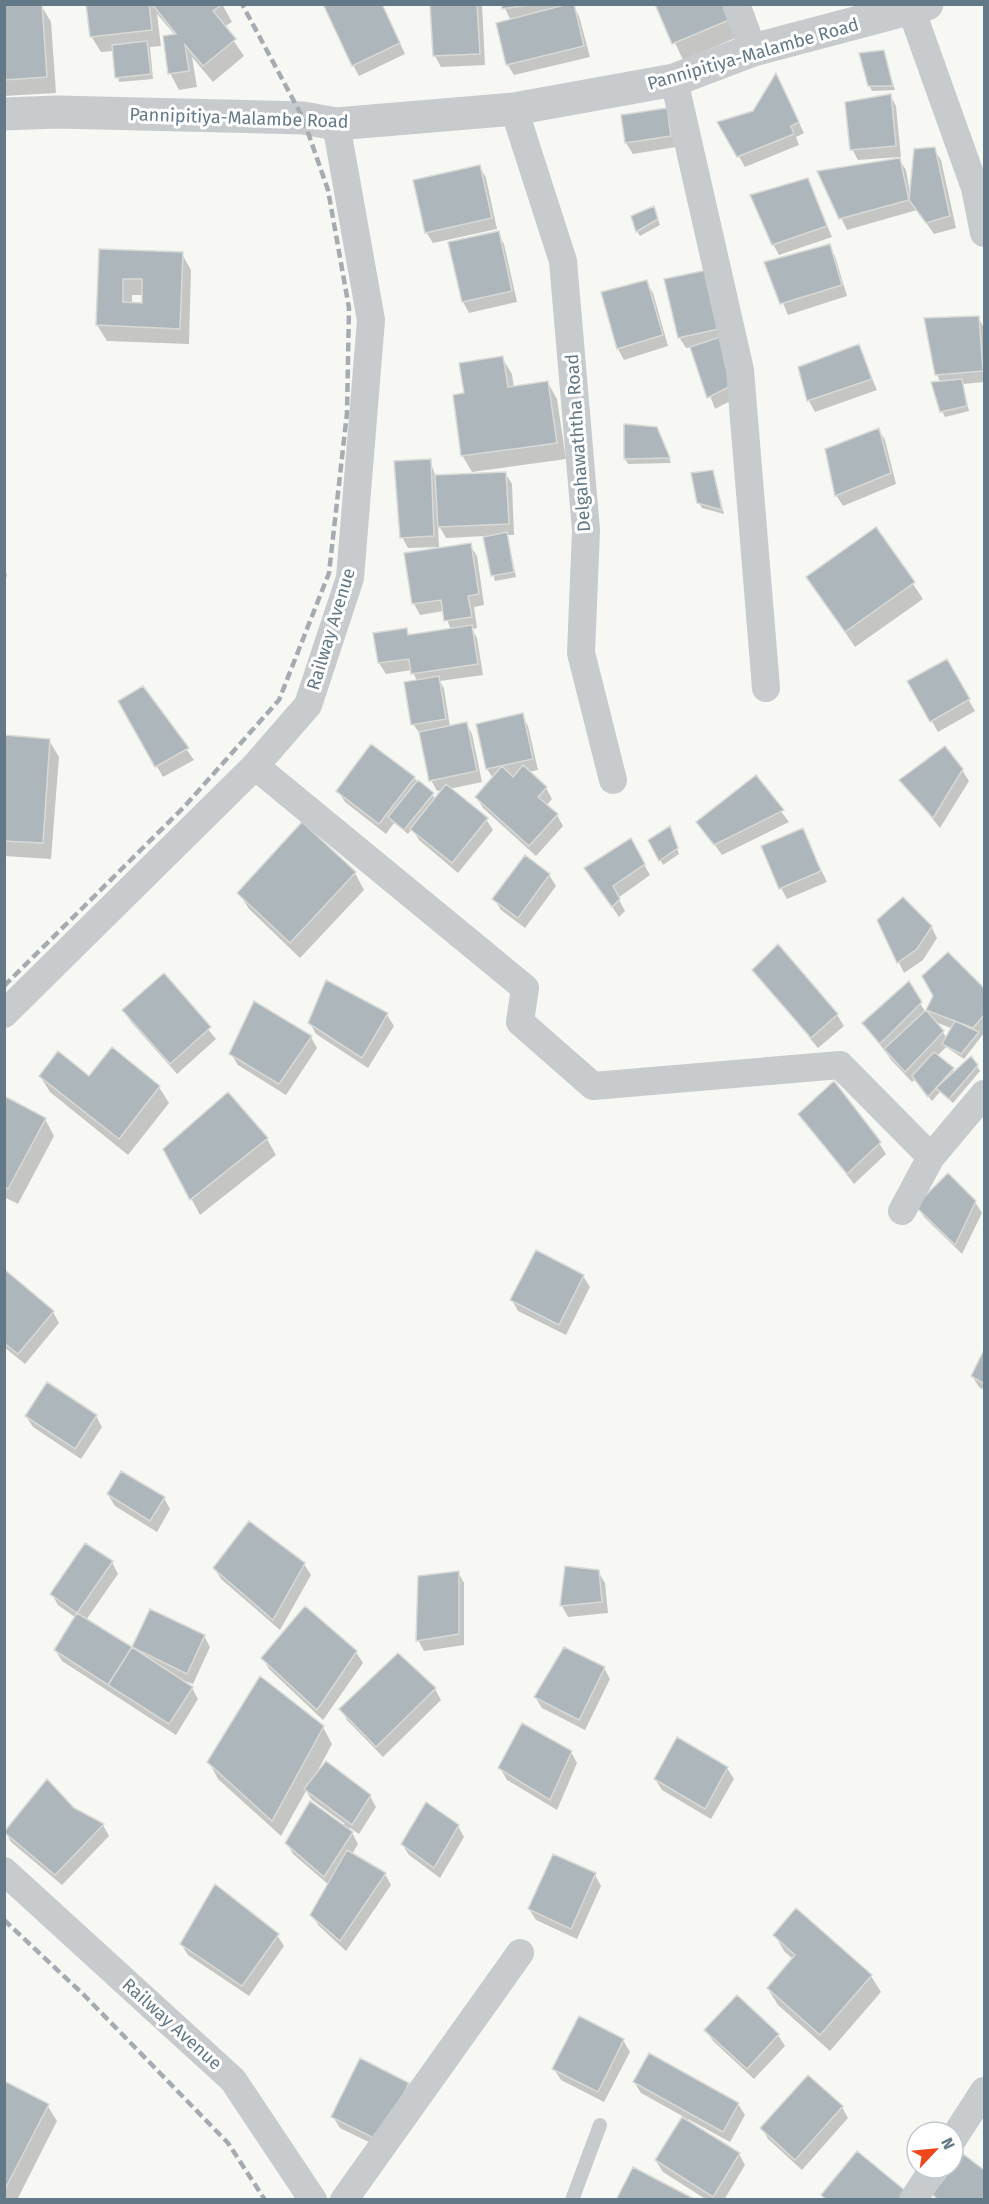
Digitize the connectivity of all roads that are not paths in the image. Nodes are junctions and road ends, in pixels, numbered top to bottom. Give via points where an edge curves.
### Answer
1 (736, 4) edge
2 (919, 7) edge
3 (753, 50) junction
4 (674, 80) junction
5 (514, 109) junction
6 (4, 114) edge
7 (336, 124) junction
8 (984, 233) edge
9 (766, 688) dead end
10 (255, 766) junction
11 (613, 780) dead end
12 (4, 1014) edge
13 (984, 1094) edge
14 (930, 1157) junction
15 (902, 1211) dead end
16 (4, 1872) edge
17 (520, 1953) dead end
18 (984, 2091) edge
19 (965, 2120) edge
20 (600, 2126) dead end
21 (926, 2180) edge
22 (313, 2199) edge
23 (344, 2199) edge
24 (572, 2199) edge
25 (913, 2199) edge

1 - 3 street
2 - 3 street, Pannipitiya-Malambe Road
2 - 8 street via 975,188
3 - 4 street, Pannipitiya-Malambe Road
4 - 5 street, Pannipitiya-Malambe Road
4 - 9 street via 740,370
5 - 7 street, Pannipitiya-Malambe Road
5 - 11 street, Delgahawaththa Road via 563,261 586,530 581,653
6 - 7 street, Pannipitiya-Malambe Road via 303,118
7 - 10 street, Railway Avenue via 371,320 350,578 308,705
10 - 12 street, Railway Avenue
10 - 14 street via 525,988 520,1022 593,1086 840,1065
13 - 14 street
14 - 15 street
16 - 22 street, Railway Avenue via 233,2080
17 - 23 street
18 - 19 street
20 - 24 lane
21 - 25 street

